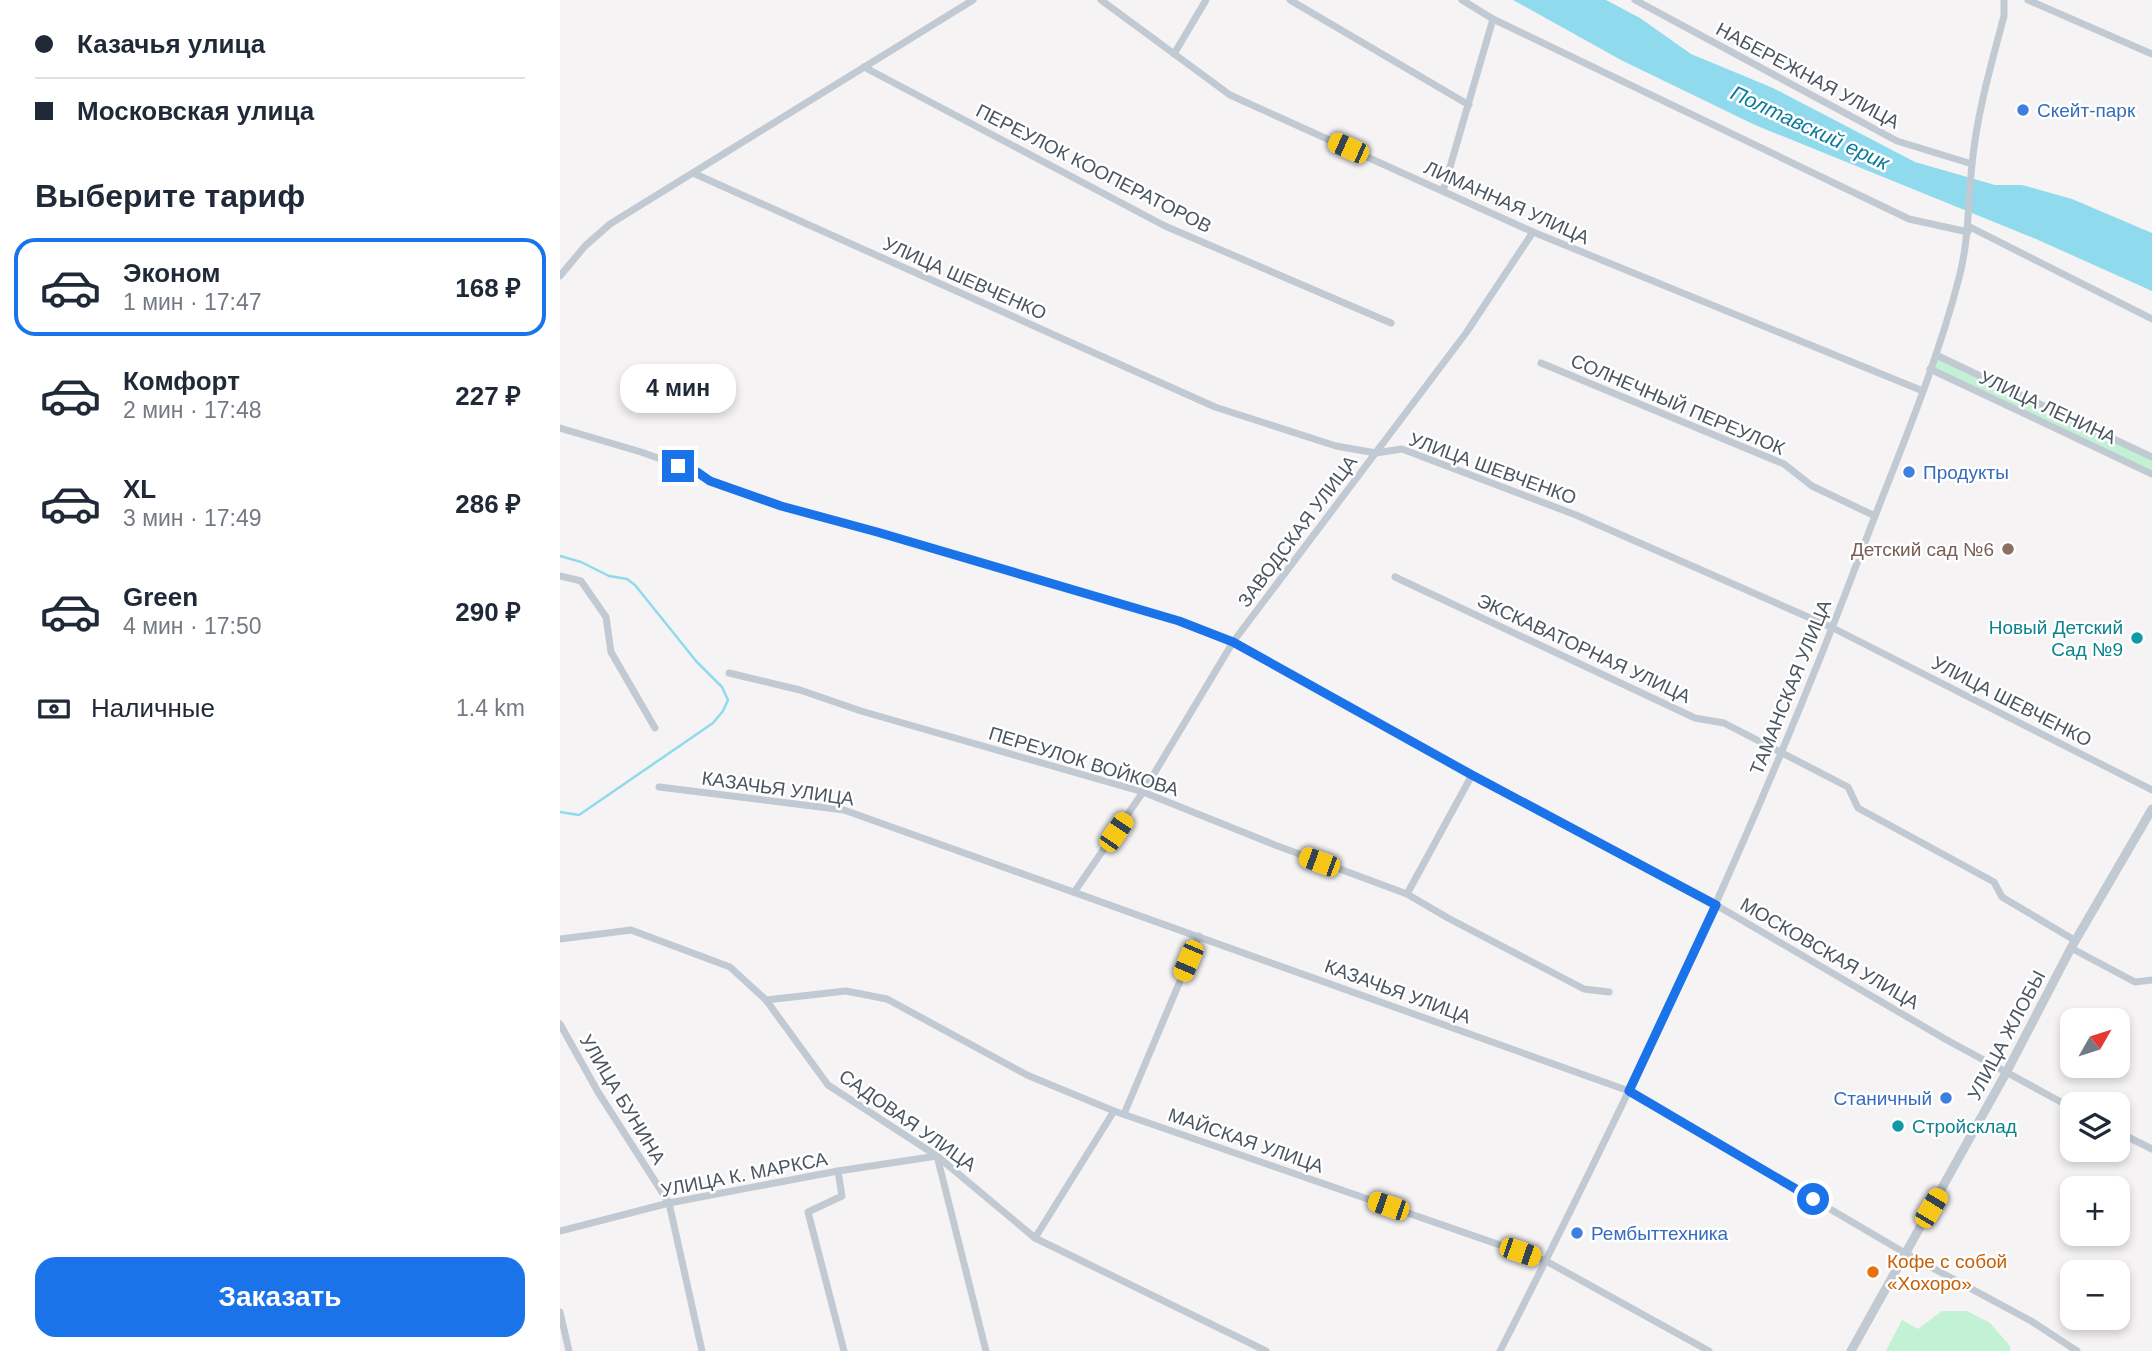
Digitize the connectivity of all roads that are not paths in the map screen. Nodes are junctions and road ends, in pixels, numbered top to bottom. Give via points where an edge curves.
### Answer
1 (973, 0) edge
2 (1101, 0) edge
3 (1206, 0) edge
4 (1290, 0) edge
5 (1462, 0) edge
6 (1635, 0) edge
7 (2004, 0) edge
8 (2028, 0) edge
9 (1493, 19) junction
10 (1174, 54) junction
11 (2152, 54) edge
12 (864, 67) junction
13 (1469, 106) junction
14 (1972, 164) junction
15 (692, 173) junction
16 (1443, 191) junction
17 (1968, 229) junction
18 (1534, 232) junction
19 (560, 276) edge
20 (2152, 319) edge
21 (1391, 323) dead end
22 (1936, 355) junction
23 (1541, 363) dead end
24 (1930, 369) junction
25 (1923, 391) junction
26 (560, 428) edge
27 (1376, 453) junction
28 (2152, 457) edge
29 (2152, 474) edge
30 (1875, 516) junction
31 (560, 576) edge
32 (1395, 577) dead end
33 (1833, 628) junction
34 (1233, 642) junction
35 (729, 673) dead end
36 (655, 728) dead end
37 (1781, 753) junction
38 (1472, 775) junction
39 (659, 787) dead end
40 (2152, 790) edge
41 (1143, 792) junction
42 (2152, 809) edge
43 (1075, 891) junction
44 (1407, 894) junction
45 (1716, 905) junction
46 (1199, 936) junction
47 (560, 939) edge
48 (2074, 945) junction
49 (2152, 980) edge
50 (1609, 992) dead end
51 (766, 1000) junction
52 (560, 1024) edge
53 (2006, 1073) junction
54 (1629, 1091) junction
55 (2060, 1102) edge
56 (1114, 1111) junction
57 (1124, 1114) junction
58 (2130, 1138) edge
59 (2152, 1149) edge
60 (937, 1156) junction
61 (838, 1171) junction
62 (668, 1203) junction
63 (560, 1231) edge
64 (1035, 1238) junction
65 (1905, 1253) junction
66 (1546, 1261) junction
67 (560, 1312) edge
68 (569, 1351) edge
69 (702, 1351) edge
70 (844, 1351) edge
71 (986, 1351) edge
72 (1266, 1351) edge
73 (1500, 1351) edge
74 (1709, 1351) edge
75 (1851, 1351) edge
76 (2077, 1351) edge

1 - 12 street
2 - 10 street, ЛИМАННАЯ УЛИЦА
3 - 10 street
4 - 13 street
5 - 9 street
6 - 14 street, НАБЕРЕЖНАЯ УЛИЦА via 1897,141
7 - 14 street, ТАМАНСКАЯ УЛИЦА
8 - 11 street
9 - 13 street
9 - 17 street via 1909,219
10 - 16 street, ЛИМАННАЯ УЛИЦА via 1230,95
12 - 15 street
12 - 21 street, ПЕРЕУЛОК КООПЕРАТОРОВ via 1165,226
13 - 16 street
14 - 17 street, ТАМАНСКАЯ УЛИЦА
15 - 19 street via 610,224
15 - 27 street, УЛИЦА ШЕВЧЕНКО via 1215,407 1336,446
16 - 18 street, ЛИМАННАЯ УЛИЦА
17 - 20 street
17 - 22 street, ТАМАНСКАЯ УЛИЦА
18 - 25 street, ЛИМАННАЯ УЛИЦА
18 - 27 street, ЗАВОДСКАЯ УЛИЦА
22 - 24 street, ТАМАНСКАЯ УЛИЦА
22 - 28 street, УЛИЦА ЛЕНИНА
23 - 30 street, СОЛНЕЧНЫЙ ПЕРЕУЛОК via 1784,464 1812,485
24 - 25 street, ТАМАНСКАЯ УЛИЦА
24 - 29 street, УЛИЦА ЛЕНИНА
25 - 30 street, ТАМАНСКАЯ УЛИЦА
26 - 34 street, МОСКОВСКАЯ УЛИЦА via 641,452 781,506 1153,613
27 - 33 street, УЛИЦА ШЕВЧЕНКО via 1402,449 1576,515
27 - 34 street, ЗАВОДСКАЯ УЛИЦА
30 - 33 street, ТАМАНСКАЯ УЛИЦА
31 - 36 street via 581,581 606,617 611,652
32 - 37 street, ЭКСКАВАТОРНАЯ УЛИЦА via 1695,718 1724,723
33 - 37 street, ТАМАНСКАЯ УЛИЦА
33 - 40 street, УЛИЦА ШЕВЧЕНКО
34 - 38 street, МОСКОВСКАЯ УЛИЦА
34 - 41 street, ЗАВОДСКАЯ УЛИЦА
35 - 41 street, ПЕРЕУЛОК ВОЙКОВА
37 - 45 street, ТАМАНСКАЯ УЛИЦА
37 - 48 street, ЭКСКАВАТОРНАЯ УЛИЦА via 1848,787 1858,808 1994,882 2002,897
38 - 44 street
38 - 45 street, МОСКОВСКАЯ УЛИЦА
39 - 43 street, КАЗАЧЬЯ УЛИЦА via 844,810
41 - 43 street, ЗАВОДСКАЯ УЛИЦА
41 - 44 street, ПЕРЕУЛОК ВОЙКОВА
42 - 48 street, УЛИЦА ЖЛОБЫ
43 - 46 street, КАЗАЧЬЯ УЛИЦА
44 - 50 street, ПЕРЕУЛОК ВОЙКОВА via 1584,989
45 - 53 street, МОСКОВСКАЯ УЛИЦА
45 - 54 street, ТАМАНСКАЯ УЛИЦА
46 - 54 street, КАЗАЧЬЯ УЛИЦА
46 - 57 street
47 - 51 street, САДОВАЯ УЛИЦА via 631,930 730,967
48 - 49 street, ЭКСКАВАТОРНАЯ УЛИЦА via 2135,982
48 - 53 street, УЛИЦА ЖЛОБЫ
51 - 56 street, МАЙСКАЯ УЛИЦА via 846,991 887,999 1027,1075
51 - 60 street, САДОВАЯ УЛИЦА via 828,1085
52 - 62 street, УЛИЦА БУНИНА
53 - 55 street, МОСКОВСКАЯ УЛИЦА
53 - 65 street, УЛИЦА ЖЛОБЫ
54 - 65 street, КАЗАЧЬЯ УЛИЦА
54 - 66 street, ТАМАНСКАЯ УЛИЦА
56 - 57 street, МАЙСКАЯ УЛИЦА
56 - 64 street
57 - 66 street, МАЙСКАЯ УЛИЦА
58 - 59 street
60 - 61 street, УЛИЦА К. МАРКСА
60 - 64 street, САДОВАЯ УЛИЦА
60 - 71 street
61 - 62 street, УЛИЦА К. МАРКСА
61 - 70 street via 842,1196 808,1212
62 - 63 street, УЛИЦА К. МАРКСА
62 - 69 street, УЛИЦА БУНИНА
64 - 72 street, САДОВАЯ УЛИЦА
65 - 75 street, УЛИЦА ЖЛОБЫ
65 - 76 street, КАЗАЧЬЯ УЛИЦА
66 - 73 street, ТАМАНСКАЯ УЛИЦА
66 - 74 street, МАЙСКАЯ УЛИЦА
67 - 68 street

